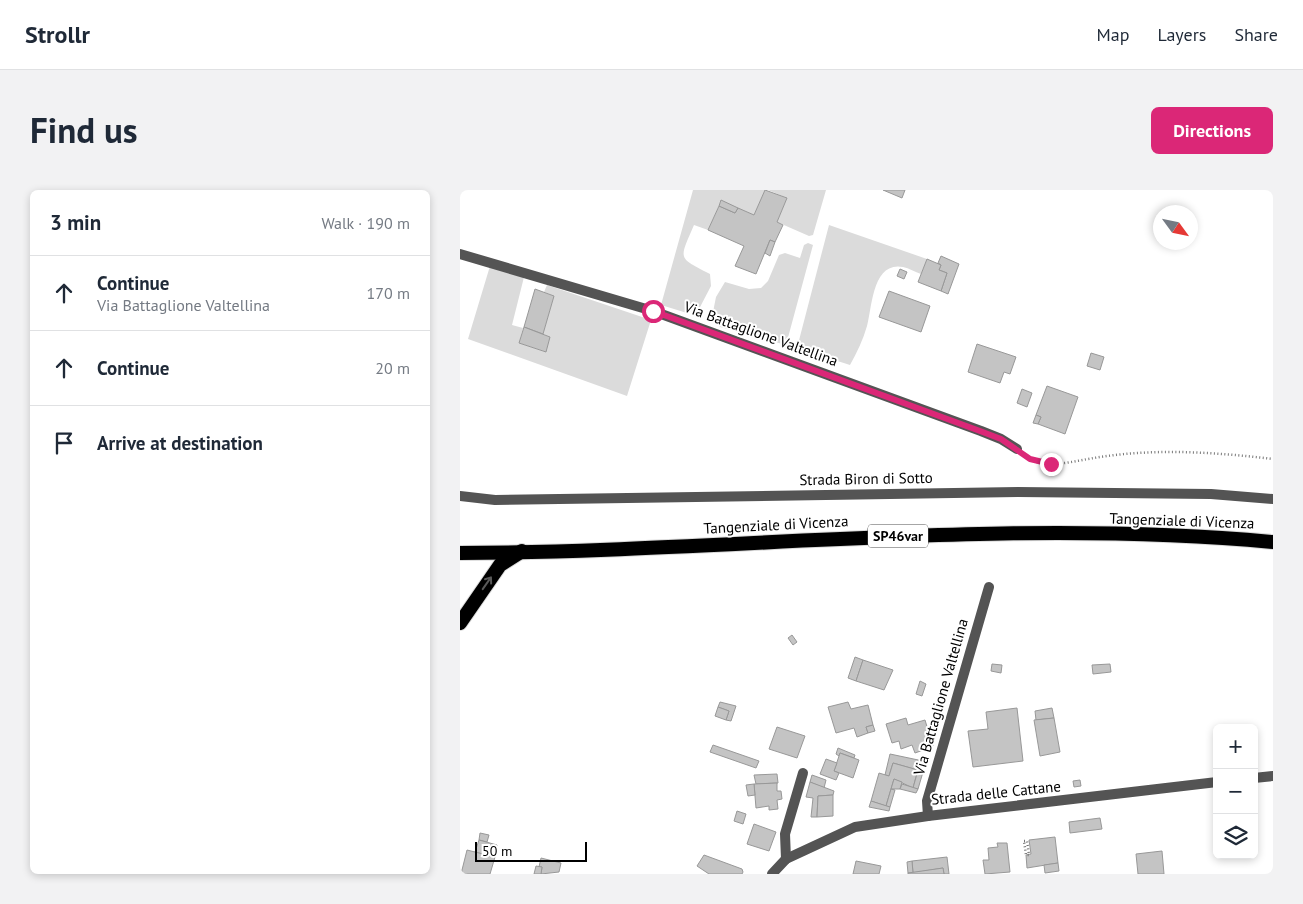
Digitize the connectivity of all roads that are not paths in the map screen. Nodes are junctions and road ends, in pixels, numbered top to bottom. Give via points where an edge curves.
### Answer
1 (460, 254) edge
2 (1017, 449) road end
3 (460, 496) edge
4 (1273, 499) edge
5 (1273, 542) edge
6 (523, 551) junction
7 (460, 553) edge
8 (989, 587) dead end
9 (460, 623) edge
10 (803, 773) dead end
11 (1273, 776) edge
12 (1258, 778) edge
13 (1213, 782) edge
14 (928, 816) junction
15 (786, 859) junction
16 (772, 874) edge

1 - 2 street, Via Battaglione Valtellina via 653,311 980,431
3 - 4 street, Strada Biron di Sotto via 495,500 1018,492 1211,494
5 - 6 highway, Tangenziale di Vicenza / SP46var via 1215,536 967,533
6 - 7 highway, Tangenziale di Vicenza / SP46var
9 -> 6 highway via 500,565
8 - 14 street, Via Battaglione Valtellina via 927,801
10 - 15 street via 786,834
11 - 12 street
13 - 14 street, Strada delle Cattane
14 - 15 street, Strada delle Cattane via 855,827
15 - 16 street, Strada delle Cattane

